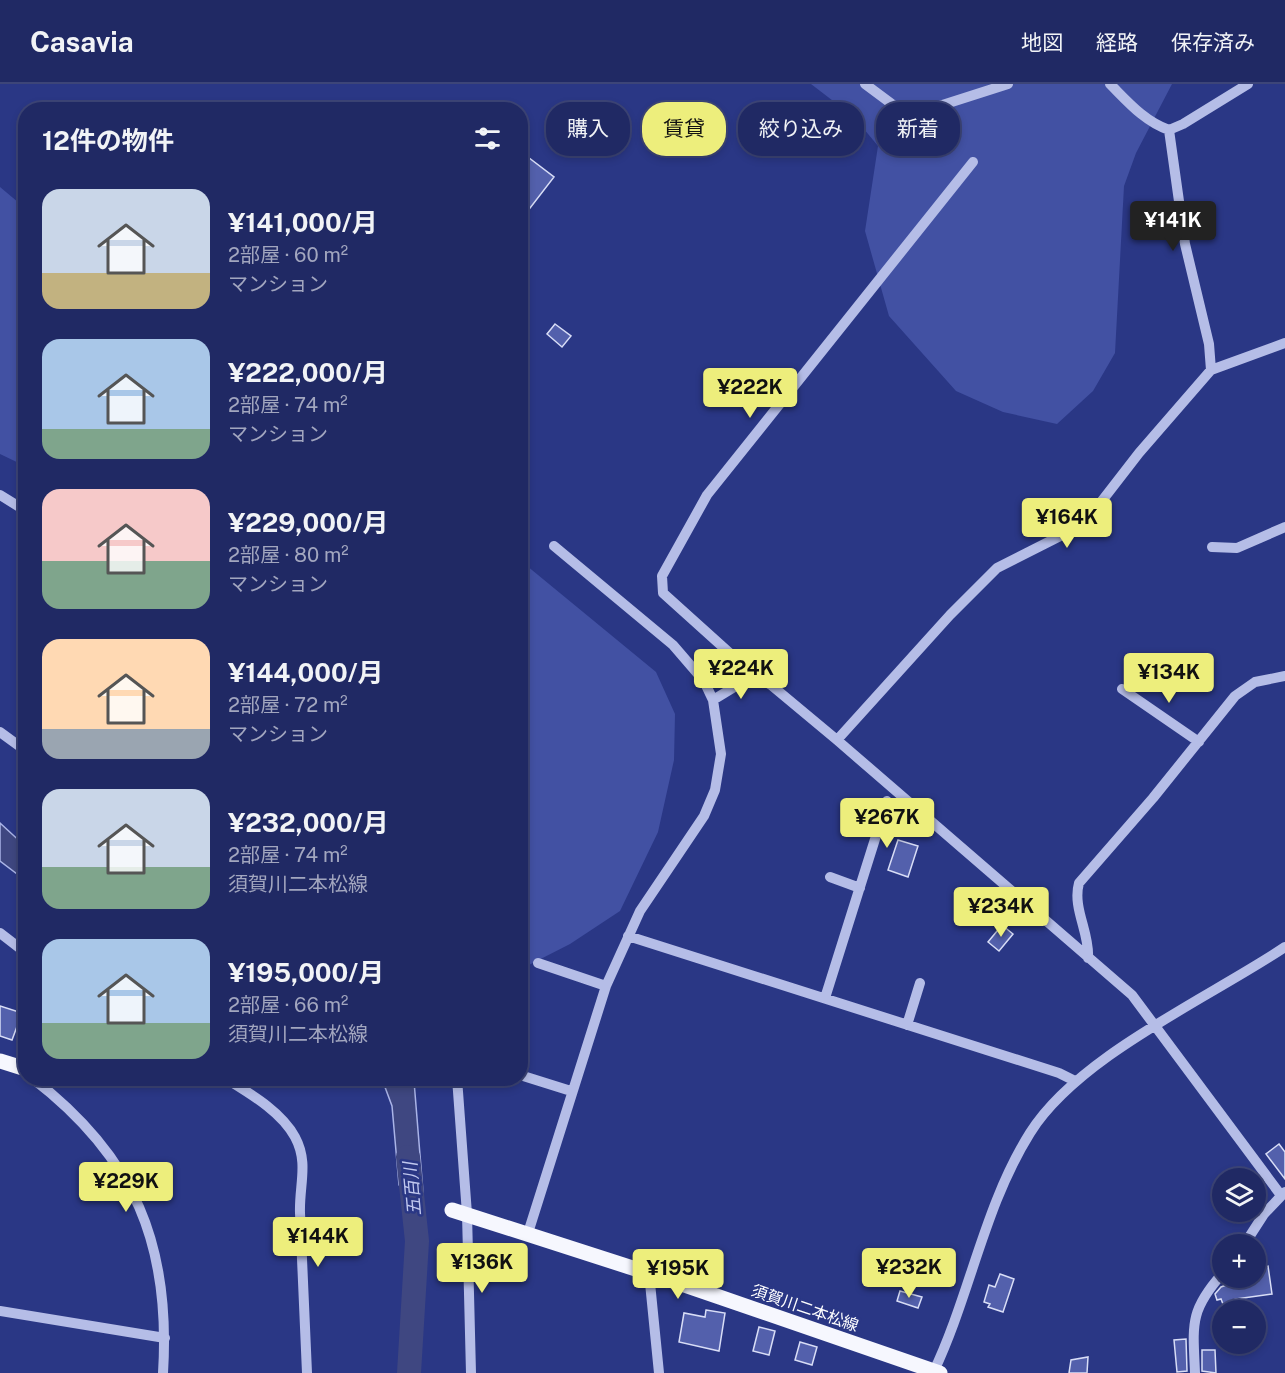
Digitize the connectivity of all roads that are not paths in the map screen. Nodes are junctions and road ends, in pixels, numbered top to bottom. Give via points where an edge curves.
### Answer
1 (865, 84) edge
2 (1008, 84) edge
3 (1110, 84) edge
4 (1248, 84) edge
5 (1169, 130) junction
6 (973, 162) dead end
7 (1285, 343) edge
8 (1211, 370) junction
9 (0, 495) edge
10 (18, 506) edge
11 (1285, 528) edge
12 (554, 546) dead end
13 (1212, 547) dead end
14 (754, 675) junction
15 (1285, 676) edge
16 (1122, 689) dead end
17 (713, 700) junction
18 (0, 732) edge
19 (837, 740) junction
20 (1199, 742) junction
21 (18, 745) edge
22 (887, 801) dead end
23 (852, 811) dead end
24 (881, 819) junction
25 (830, 877) dead end
26 (860, 888) junction
27 (0, 933) edge
28 (628, 936) junction
29 (18, 947) edge
30 (1285, 947) edge
31 (1088, 958) junction
32 (538, 963) dead end
33 (920, 983) dead end
34 (606, 986) junction
35 (825, 998) junction
36 (907, 1024) junction
37 (1155, 1026) junction
38 (0, 1061) edge
39 (18, 1068) edge
40 (528, 1077) edge
41 (1075, 1081) junction
42 (41, 1086) edge
43 (237, 1086) edge
44 (457, 1086) edge
45 (572, 1091) junction
46 (1283, 1193) edge
47 (459, 1212) junction
48 (528, 1233) junction
49 (1252, 1234) edge
50 (649, 1273) junction
51 (1212, 1286) edge
52 (0, 1311) edge
53 (165, 1338) junction
54 (936, 1372) edge
55 (163, 1373) edge
56 (307, 1373) edge
57 (471, 1373) edge
58 (659, 1373) edge
59 (1195, 1373) edge

1 - 2 street via 908,116
3 - 5 street via 1140,114
4 - 5 street
5 - 8 street via 1185,244 1209,344
6 - 14 street via 707,495 662,576 663,593 674,605
7 - 8 street
8 - 19 street via 1091,515 1074,529 997,568
9 - 10 street
11 - 13 street via 1237,548
12 - 17 street via 673,645 704,681
14 - 17 street
14 - 19 street
15 - 20 street via 1255,682 1242,690
16 - 20 street
17 - 28 street via 721,754 715,790 704,816 640,911
18 - 21 street
19 - 31 street
20 - 31 street via 1079,883 1077,898
22 - 24 street
23 - 24 street
24 - 26 street
25 - 26 street
26 - 35 street
27 - 29 street
28 - 34 street
28 - 35 street
30 - 37 street
31 - 37 street via 1132,995
32 - 34 street
33 - 36 street
34 - 45 street
35 - 36 street
36 - 41 street
37 - 41 street
37 - 46 street
38 - 39 main road
40 - 45 street
41 - 54 street via 1030,1132 1018,1155
42 - 53 street via 87,1128 130,1187 159,1269
43 - 56 street via 282,1121 294,1135 304,1163 300,1210
44 - 47 street
45 - 48 street
46 - 49 street
47 - 48 main road, 須賀川二本松線
47 - 57 street
48 - 50 main road, 須賀川二本松線
50 - 54 main road, 須賀川二本松線
50 - 58 street
51 - 59 street via 1195,1316
52 - 53 street
53 - 55 street

